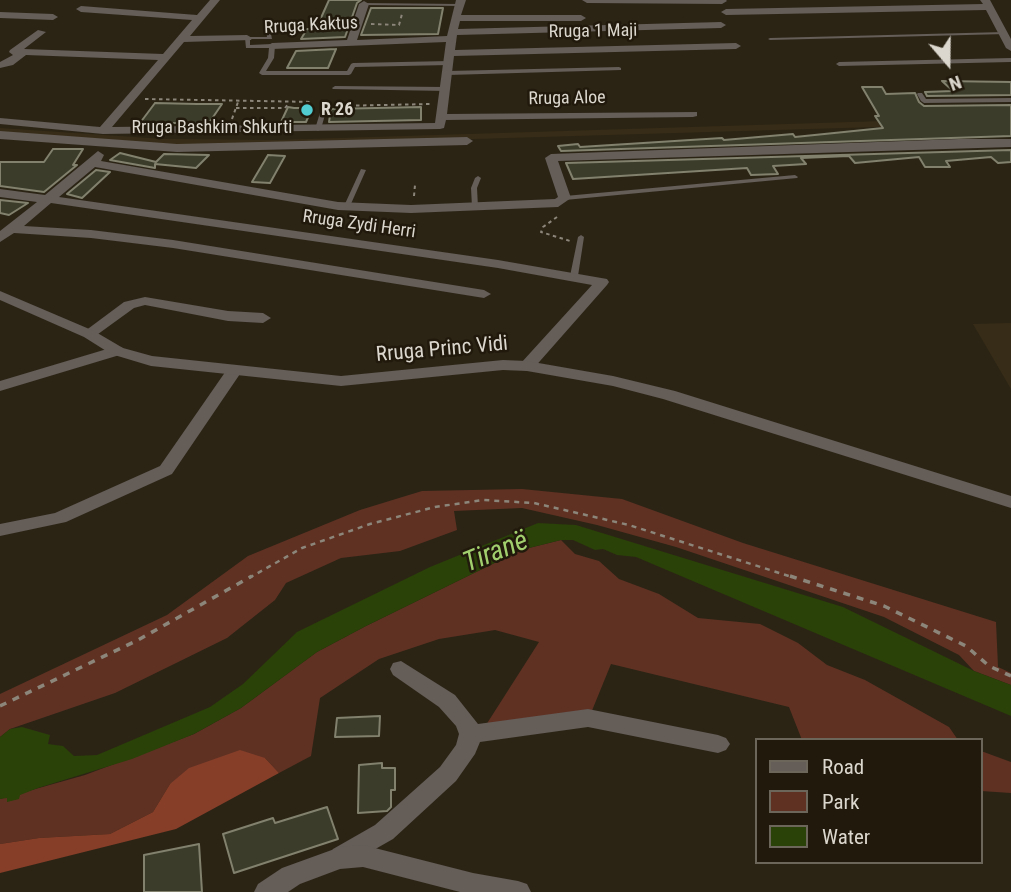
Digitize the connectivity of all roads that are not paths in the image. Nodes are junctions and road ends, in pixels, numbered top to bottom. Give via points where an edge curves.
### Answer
1 (215, 0) edge
2 (587, 0) edge
3 (722, 1) edge
4 (460, 2) edge
5 (987, 3) edge
6 (364, 4) joint
7 (81, 9) dead end
8 (726, 12) dead end
9 (0, 15) edge
10 (53, 17) dead end
11 (686, 17) dead end
12 (200, 18) junction
13 (455, 18) junction
14 (721, 24) dead end
15 (268, 29) dead end
16 (41, 32) dead end
17 (1004, 33) junction
18 (452, 35) junction
19 (247, 38) junction
20 (181, 39) junction
21 (770, 39) dead end
22 (352, 41) junction
23 (272, 46) junction
24 (736, 46) dead end
25 (1011, 48) edge
26 (24, 52) junction
27 (164, 57) junction
28 (1011, 61) edge
29 (449, 63) junction
30 (839, 64) dead end
31 (0, 65) edge
32 (619, 69) dead end
33 (335, 88) dead end
34 (446, 89) junction
35 (920, 94) dead end
36 (1011, 100) edge
37 (325, 105) road end
38 (694, 114) dead end
39 (0, 121) edge
40 (441, 122) junction
41 (318, 129) junction
42 (0, 135) edge
43 (104, 137) junction
44 (467, 141) dead end
45 (1011, 143) edge
46 (93, 163) junction
47 (363, 170) dead end
48 (795, 177) dead end
49 (478, 178) dead end
50 (0, 194) edge
51 (47, 200) junction
52 (562, 201) junction
53 (347, 206) junction
54 (475, 207) junction
55 (13, 229) junction
56 (580, 237) dead end
57 (0, 238) edge
58 (574, 276) junction
59 (484, 294) dead end
60 (0, 295) edge
61 (263, 318) dead end
62 (89, 334) junction
63 (117, 351) junction
64 (527, 366) junction
65 (234, 371) junction
66 (0, 386) edge
67 (1011, 502) edge
68 (0, 530) edge
69 (401, 669) dead end
70 (470, 734) junction
71 (718, 744) dead end
72 (384, 832) junction
73 (340, 858) junction
74 (383, 861) junction
75 (267, 892) edge
76 (518, 892) edge

1 - 12 street
2 - 3 street
4 - 6 lane
4 - 13 street
5 - 8 street
5 - 17 street
6 - 22 street
7 - 12 street
9 - 10 street
11 - 13 street
12 - 20 street
13 - 18 street
14 - 18 street, Rruga Kaktus
15 - 19 lane via 270,38
16 - 26 street via 14,52
17 - 21 lane
17 - 25 street
18 - 22 street, Rruga Kaktus
18 - 29 street
19 - 20 street, Rruga Kaktus
19 - 23 lane, Rruga Kaktus via 248,47
20 - 27 street
22 - 23 street, Rruga Kaktus
23 - 29 lane via 262,73 349,73 353,65
24 - 29 street, Rruga 1 Maji
26 - 27 street
26 - 31 street
27 - 43 street
28 - 30 lane
29 - 32 lane
29 - 34 street
33 - 34 lane
34 - 40 street
35 - 36 lane via 924,100
37 - 41 lane
38 - 40 street, Rruga Aloe
39 - 43 street
40 - 41 street, Rruga Aloe
41 - 43 street, Rruga Aloe
42 - 43 street, Rruga Bashkim Shkurti
43 - 44 street, Rruga Bashkim Shkurti via 189,148
43 - 46 street
45 - 52 street via 551,158
46 - 51 street
46 - 53 street
47 - 53 lane
48 - 52 lane
49 - 54 lane
50 - 51 street, Rruga Zydi Herri
51 - 55 street
51 - 58 street, Rruga Zydi Herri
52 - 54 street
53 - 54 street
55 - 57 street
55 - 59 street via 173,244
56 - 58 lane
58 - 64 street, Rruga Zydi Herri via 602,282
60 - 62 street, Rruga Princ Vidi
61 - 62 street via 145,301 129,305
62 - 63 street, Rruga Princ Vidi
63 - 65 street, Rruga Princ Vidi via 152,361
63 - 66 street
64 - 65 street, Rruga Princ Vidi via 341,381
64 - 67 street, Rruga Princ Vidi via 669,396
65 - 68 street via 166,470 83,509
69 - 70 street via 447,701 466,722
70 - 71 street via 588,718
70 - 72 street via 467,748 448,774
72 - 73 street
72 - 74 street via 377,851
73 - 74 street via 363,856
73 - 75 street via 291,876
74 - 76 street

